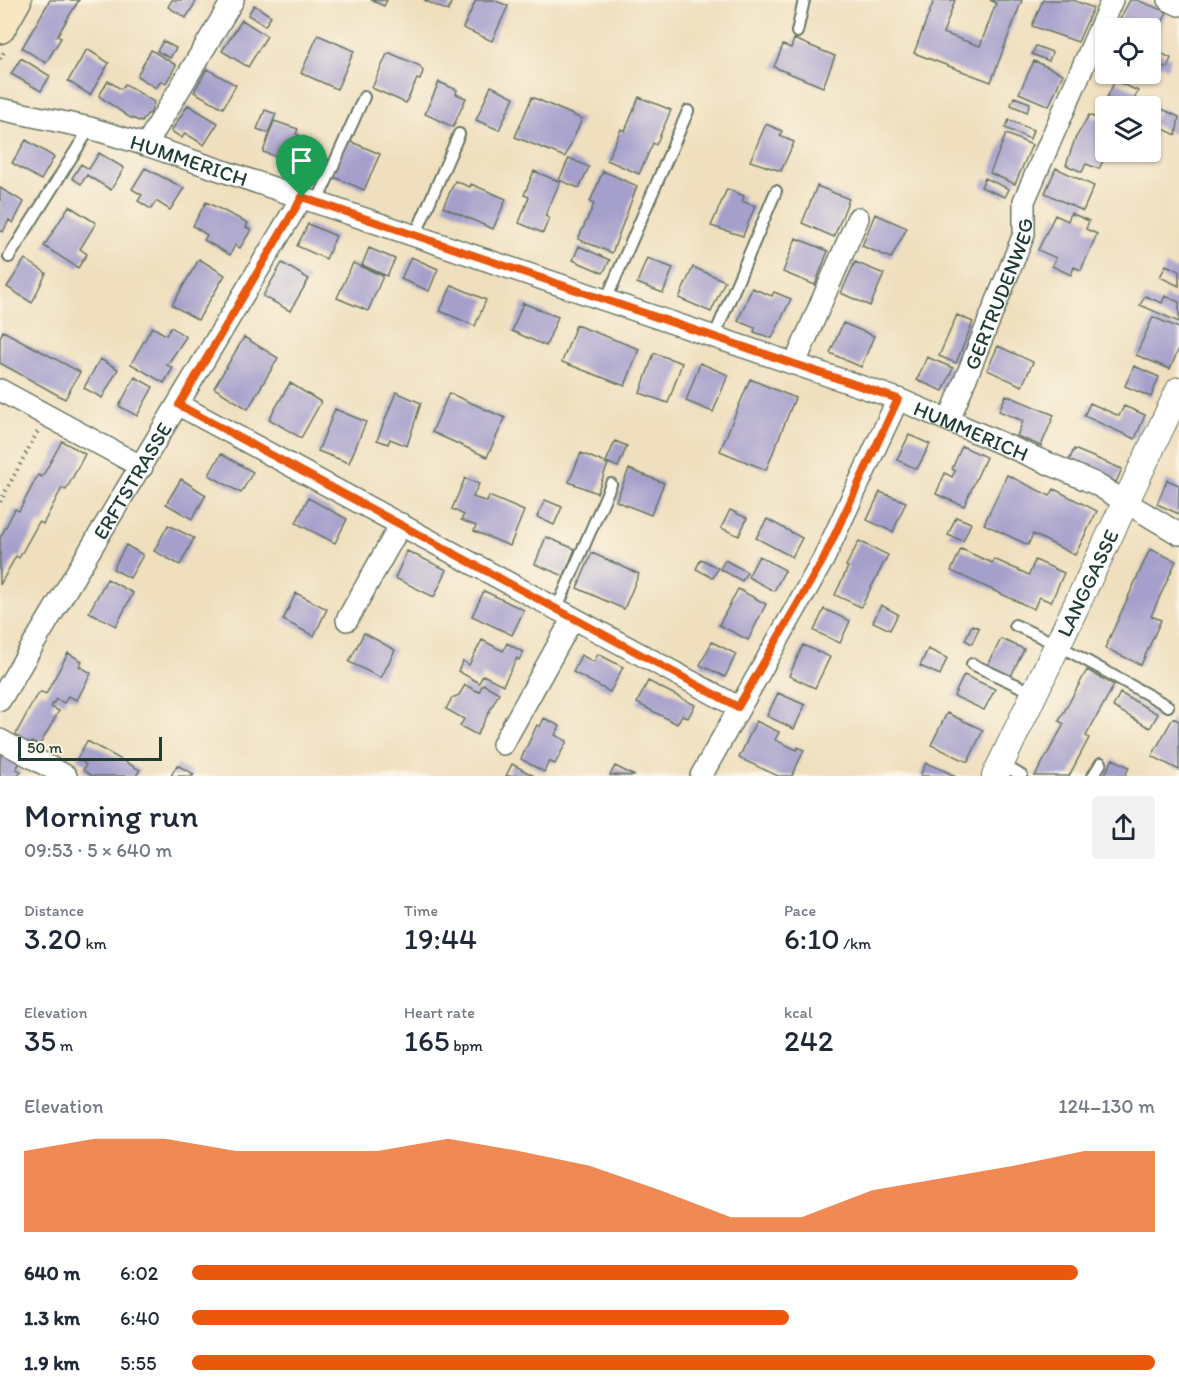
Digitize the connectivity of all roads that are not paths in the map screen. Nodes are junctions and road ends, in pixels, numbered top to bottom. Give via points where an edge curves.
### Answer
1 (16, 0) edge
2 (233, 0) edge
3 (804, 0) edge
4 (1112, 0) edge
5 (1169, 0) edge
6 (1179, 5) edge
7 (0, 28) edge
8 (797, 32) dead end
9 (364, 97) dead end
10 (0, 109) edge
11 (688, 111) dead end
12 (90, 128) junction
13 (459, 134) dead end
14 (146, 145) junction
15 (776, 191) dead end
16 (310, 200) junction
17 (858, 218) dead end
18 (415, 236) junction
19 (9, 257) dead end
20 (606, 300) junction
21 (714, 337) junction
22 (795, 363) junction
23 (0, 390) edge
24 (1179, 390) edge
25 (898, 399) junction
26 (179, 405) junction
27 (949, 420) junction
28 (142, 467) junction
29 (611, 484) dead end
30 (1125, 503) junction
31 (400, 524) junction
32 (1179, 534) edge
33 (565, 613) junction
34 (348, 620) dead end
35 (1015, 625) dead end
36 (1059, 645) junction
37 (972, 664) dead end
38 (7, 676) edge
39 (1035, 693) junction
40 (0, 700) edge
41 (1168, 706) dead end
42 (738, 707) junction
43 (0, 740) edge
44 (504, 744) dead end
45 (1101, 764) dead end
46 (1006, 772) edge
47 (66, 776) edge
48 (701, 776) edge
49 (1093, 776) edge

1 - 7 main road
2 - 14 street
3 - 8 lane
4 - 27 street, GERTRUDENWEG via 1024,201 1024,234
5 - 6 street
9 - 16 lane
10 - 12 street, HUMMERICH
11 - 20 lane
12 - 14 street, HUMMERICH
12 - 19 lane
13 - 18 lane
14 - 16 street, HUMMERICH
15 - 21 lane
16 - 18 street, HUMMERICH
16 - 26 street, ERFTSTRASSE
17 - 22 street
18 - 20 street, HUMMERICH
20 - 21 street, HUMMERICH
21 - 22 street, HUMMERICH
22 - 25 street, HUMMERICH
23 - 28 street
24 - 30 street, LANGGASSE
25 - 27 street, HUMMERICH
25 - 42 street via 823,560
26 - 28 street, ERFTSTRASSE
26 - 31 street
27 - 30 street, HUMMERICH via 1094,483
28 - 38 street, ERFTSTRASSE
29 - 33 lane
30 - 32 street, HUMMERICH
30 - 36 street, LANGGASSE
31 - 33 street
31 - 34 street
33 - 42 street
33 - 44 street
35 - 36 lane
36 - 39 street, LANGGASSE
36 - 41 lane
37 - 39 lane
38 - 40 street, ERFTSTRASSE
39 - 46 street, LANGGASSE
42 - 48 street
43 - 47 street
45 - 49 lane

